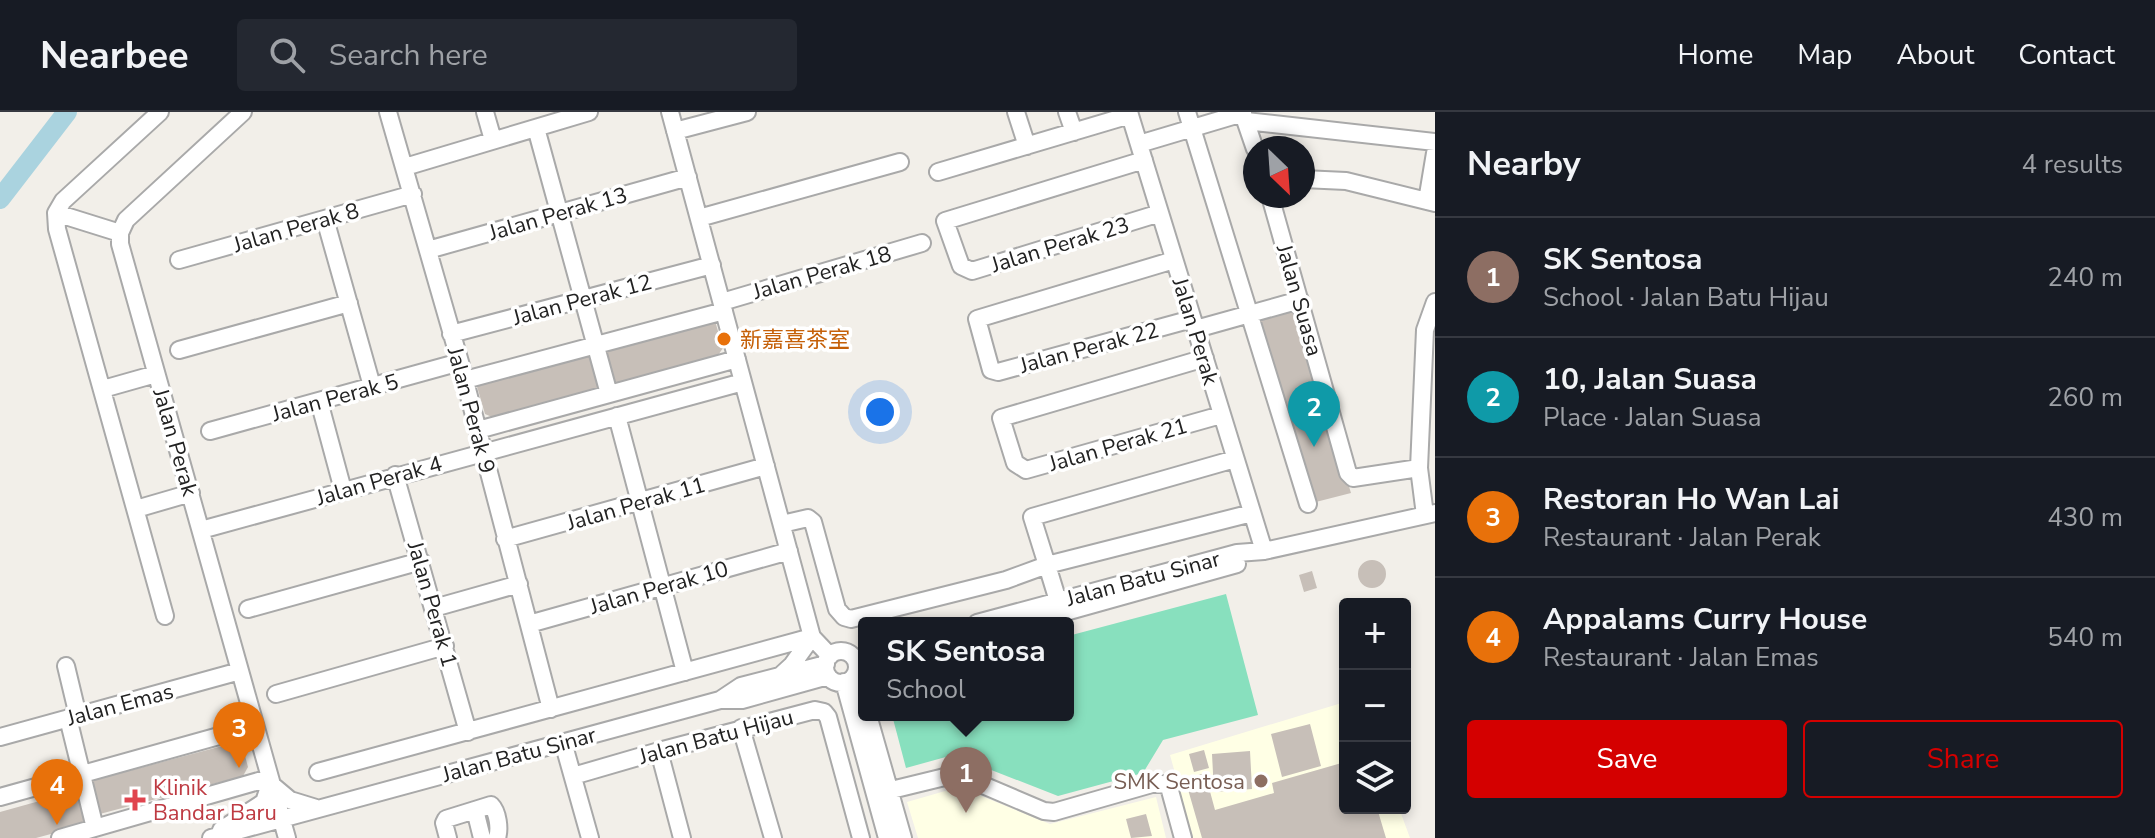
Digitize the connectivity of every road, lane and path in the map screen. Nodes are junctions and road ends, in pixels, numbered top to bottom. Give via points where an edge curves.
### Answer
1 (160, 112) edge
2 (388, 112) edge
3 (485, 112) edge
4 (670, 112) edge
5 (747, 112) edge
6 (1016, 112) edge
7 (1067, 112) edge
8 (1187, 112) edge
9 (582, 113) edge
10 (1129, 114) edge
11 (234, 115) edge
12 (1244, 116) edge
13 (536, 128) junction
14 (1192, 129) junction
15 (675, 131) junction
16 (1074, 132) junction
17 (1251, 136) edge
18 (493, 140) junction
19 (1435, 142) edge
20 (1027, 146) junction
21 (1141, 152) junction
22 (1435, 153) edge
23 (900, 162) dead end
24 (405, 167) junction
25 (938, 172) dead end
26 (688, 177) junction
27 (1315, 180) edge
28 (413, 194) junction
29 (1431, 202) edge
30 (1273, 208) edge
31 (559, 212) junction
32 (56, 213) junction
33 (1160, 213) junction
34 (699, 218) junction
35 (325, 219) junction
36 (120, 233) junction
37 (922, 243) dead end
38 (428, 250) junction
39 (179, 260) dead end
40 (1174, 260) junction
41 (712, 265) junction
42 (583, 299) junction
43 (1300, 300) junction
44 (1435, 302) edge
45 (349, 303) junction
46 (723, 306) junction
47 (1249, 314) junction
48 (1194, 324) junction
49 (451, 334) junction
50 (595, 345) junction
51 (179, 350) dead end
52 (1205, 358) junction
53 (737, 359) junction
54 (460, 362) junction
55 (156, 374) junction
56 (465, 380) junction
57 (1429, 381) edge
58 (743, 382) junction
59 (372, 386) junction
60 (103, 389) junction
61 (609, 394) junction
62 (319, 401) junction
63 (1221, 415) junction
64 (617, 416) junction
65 (478, 430) junction
66 (210, 431) dead end
67 (484, 451) junction
68 (1235, 459) junction
69 (766, 466) junction
70 (1424, 473) edge
71 (395, 475) junction
72 (343, 490) junction
73 (191, 493) junction
74 (639, 502) junction
75 (1308, 504) dead end
76 (136, 509) junction
77 (1252, 513) junction
78 (1430, 514) edge
79 (782, 524) junction
80 (201, 530) junction
81 (505, 539) junction
82 (789, 551) junction
83 (1264, 551) junction
84 (421, 561) junction
85 (1047, 565) junction
86 (519, 584) junction
87 (663, 586) junction
88 (1058, 601) junction
89 (434, 608) junction
90 (248, 609) dead end
91 (165, 616) dead end
92 (858, 617) edge
93 (859, 617) edge
94 (999, 617) edge
95 (1047, 617) edge
96 (529, 624) junction
97 (810, 629) junction
98 (445, 646) junction
99 (854, 653) edge
100 (66, 666) dead end
101 (824, 669) junction
102 (240, 671) junction
103 (685, 672) junction
104 (855, 675) edge
105 (780, 676) junction
106 (276, 694) dead end
107 (858, 698) edge
108 (720, 700) junction
109 (551, 709) junction
110 (73, 717) junction
111 (866, 721) edge
112 (869, 721) edge
113 (255, 726) junction
114 (741, 728) junction
115 (468, 732) junction
116 (0, 737) edge
117 (563, 742) junction
118 (659, 751) junction
119 (318, 772) dead end
120 (82, 774) junction
121 (573, 776) junction
122 (270, 781) junction
123 (882, 792) junction
124 (0, 797) edge
125 (318, 808) junction
126 (475, 810) junction
127 (281, 819) junction
128 (95, 828) junction
129 (242, 829) junction
130 (60, 838) edge
131 (209, 838) edge
132 (258, 838) edge
133 (287, 838) edge
134 (294, 838) edge
135 (448, 838) edge
136 (482, 838) edge
137 (497, 838) edge
138 (590, 838) edge
139 (682, 838) edge
140 (773, 838) edge
141 (861, 838) edge
142 (887, 838) edge
143 (903, 838) edge
144 (1183, 838) edge

1 - 32 street
2 - 24 street, Jalan Perak 9
3 - 18 street
4 - 15 street
5 - 15 street
6 - 20 street
7 - 16 street
8 - 14 street
9 - 13 street
10 - 16 street
10 - 21 street, Jalan Perak
11 - 36 street via 126,220
12 - 14 street
12 - 17 street
12 - 19 street
13 - 18 street
13 - 31 street
14 - 21 street
14 - 47 street
15 - 26 street
16 - 20 street
18 - 24 street
20 - 25 street
21 - 33 street, Jalan Perak
21 - 33 street, Jalan Perak 23 via 945,221 961,266 972,271
22 - 29 street
23 - 34 street
24 - 28 street, Jalan Perak 9
26 - 31 street, Jalan Perak 13
26 - 34 street
27 - 29 street via 1346,181
28 - 35 street, Jalan Perak 8
28 - 38 street, Jalan Perak 9
30 - 43 street, Jalan Suasa
31 - 38 street, Jalan Perak 13
31 - 42 street
32 - 36 street
32 - 60 street
33 - 40 street, Jalan Perak
34 - 41 street
35 - 39 street, Jalan Perak 8
35 - 45 street
36 - 55 street, Jalan Perak
37 - 46 street, Jalan Perak 18
38 - 49 street, Jalan Perak 9
40 - 48 street, Jalan Perak
40 - 48 street, Jalan Perak 22 via 977,319 991,370
41 - 42 street, Jalan Perak 12
41 - 46 street
42 - 49 street, Jalan Perak 12
42 - 50 street
43 - 47 street
43 - 70 street, Jalan Suasa via 1348,473 1353,478
44 - 57 street via 1425,330
45 - 51 street
45 - 59 street
46 - 50 street, Jalan Perak 18
46 - 53 street
47 - 48 street
47 - 75 street
48 - 52 street, Jalan Perak
49 - 54 street, Jalan Perak 9
50 - 56 street, Jalan Perak 18
50 - 61 street
52 - 63 street, Jalan Perak
52 - 63 street, Jalan Perak 21 via 1001,418 1015,463 1026,470
53 - 58 street
53 - 61 street
54 - 56 street, Jalan Perak 9
54 - 59 street, Jalan Perak 5
55 - 60 street
55 - 73 street, Jalan Perak
56 - 65 street, Jalan Perak 9
57 - 70 street
58 - 64 street, Jalan Perak 4
58 - 69 street
59 - 62 street, Jalan Perak 5
60 - 76 street
61 - 65 street
62 - 66 street, Jalan Perak 5
62 - 72 street
63 - 68 street, Jalan Perak
64 - 67 street, Jalan Perak 4
64 - 74 street
65 - 67 street, Jalan Perak 9
67 - 71 street, Jalan Perak 4
67 - 81 street, Jalan Perak 9
68 - 77 street, Jalan Perak
68 - 85 street via 1032,517
69 - 74 street, Jalan Perak 11
69 - 79 street
70 - 78 street
71 - 72 street, Jalan Perak 4
71 - 84 street, Jalan Perak 1
72 - 80 street, Jalan Perak 4
73 - 76 street
73 - 80 street, Jalan Perak
74 - 81 street, Jalan Perak 11
74 - 87 street
76 - 91 street
77 - 83 street, Jalan Perak
77 - 85 street
78 - 83 street, Jalan Batu Sinar
79 - 82 street
79 - 92 street via 808,518 813,522 837,609 844,617
80 - 102 street, Jalan Perak
81 - 86 street, Jalan Perak 9
82 - 87 street, Jalan Perak 10
82 - 97 street
83 - 88 street, Jalan Batu Sinar via 1237,553
83 - 95 street, Jalan Batu Sinar via 1240,563
84 - 89 street, Jalan Perak 1
84 - 90 street
85 - 88 street
85 - 93 street
86 - 89 street
86 - 96 street, Jalan Perak 9
87 - 96 street, Jalan Perak 10
87 - 103 street
88 - 94 street, Jalan Batu Sinar
89 - 98 street, Jalan Perak 1
96 - 109 street, Jalan Perak 9
97 - 99 street
97 - 101 street
97 - 103 street, Jalan Batu Sinar
97 - 105 street via 792,665
98 - 106 street
98 - 115 street, Jalan Perak 1
99 - 101 street via 838,651
99 - 104 street
100 - 110 street
101 - 104 street via 837,682
101 - 105 street
101 - 107 street via 831,685
101 - 108 street, Jalan Batu Sinar via 742,700
102 - 110 street, Jalan Emas
102 - 113 street, Jalan Perak
103 - 109 street, Jalan Batu Sinar
105 - 108 street via 741,686
108 - 117 street, Jalan Batu Sinar
109 - 115 street, Jalan Batu Sinar
110 - 116 street, Jalan Emas
110 - 120 street
111 - 123 street
112 - 123 street
113 - 120 street
113 - 122 street, Jalan Perak
114 - 118 street, Jalan Batu Hijau
114 - 140 street
114 - 141 street, Jalan Batu Hijau via 824,712
115 - 119 street, Jalan Batu Sinar
117 - 121 street
117 - 125 street, Jalan Batu Sinar
118 - 121 street, Jalan Batu Hijau
118 - 139 street
120 - 124 street
120 - 128 street
121 - 138 street
122 - 125 street via 290,800
122 - 127 street, Jalan Perak
122 - 128 street
122 - 131 street via 264,802
123 - 142 street
123 - 143 street
123 - 144 street via 957,774 1054,812 1162,784 1169,787
125 - 127 street, Jalan Batu Sinar
125 - 134 street via 297,826
126 - 135 street via 446,819
126 - 136 street
126 - 137 street via 494,807
127 - 129 street, Jalan Batu Sinar
127 - 133 street, Jalan Perak
128 - 130 street
129 - 131 street, Jalan Batu Sinar
129 - 132 street

